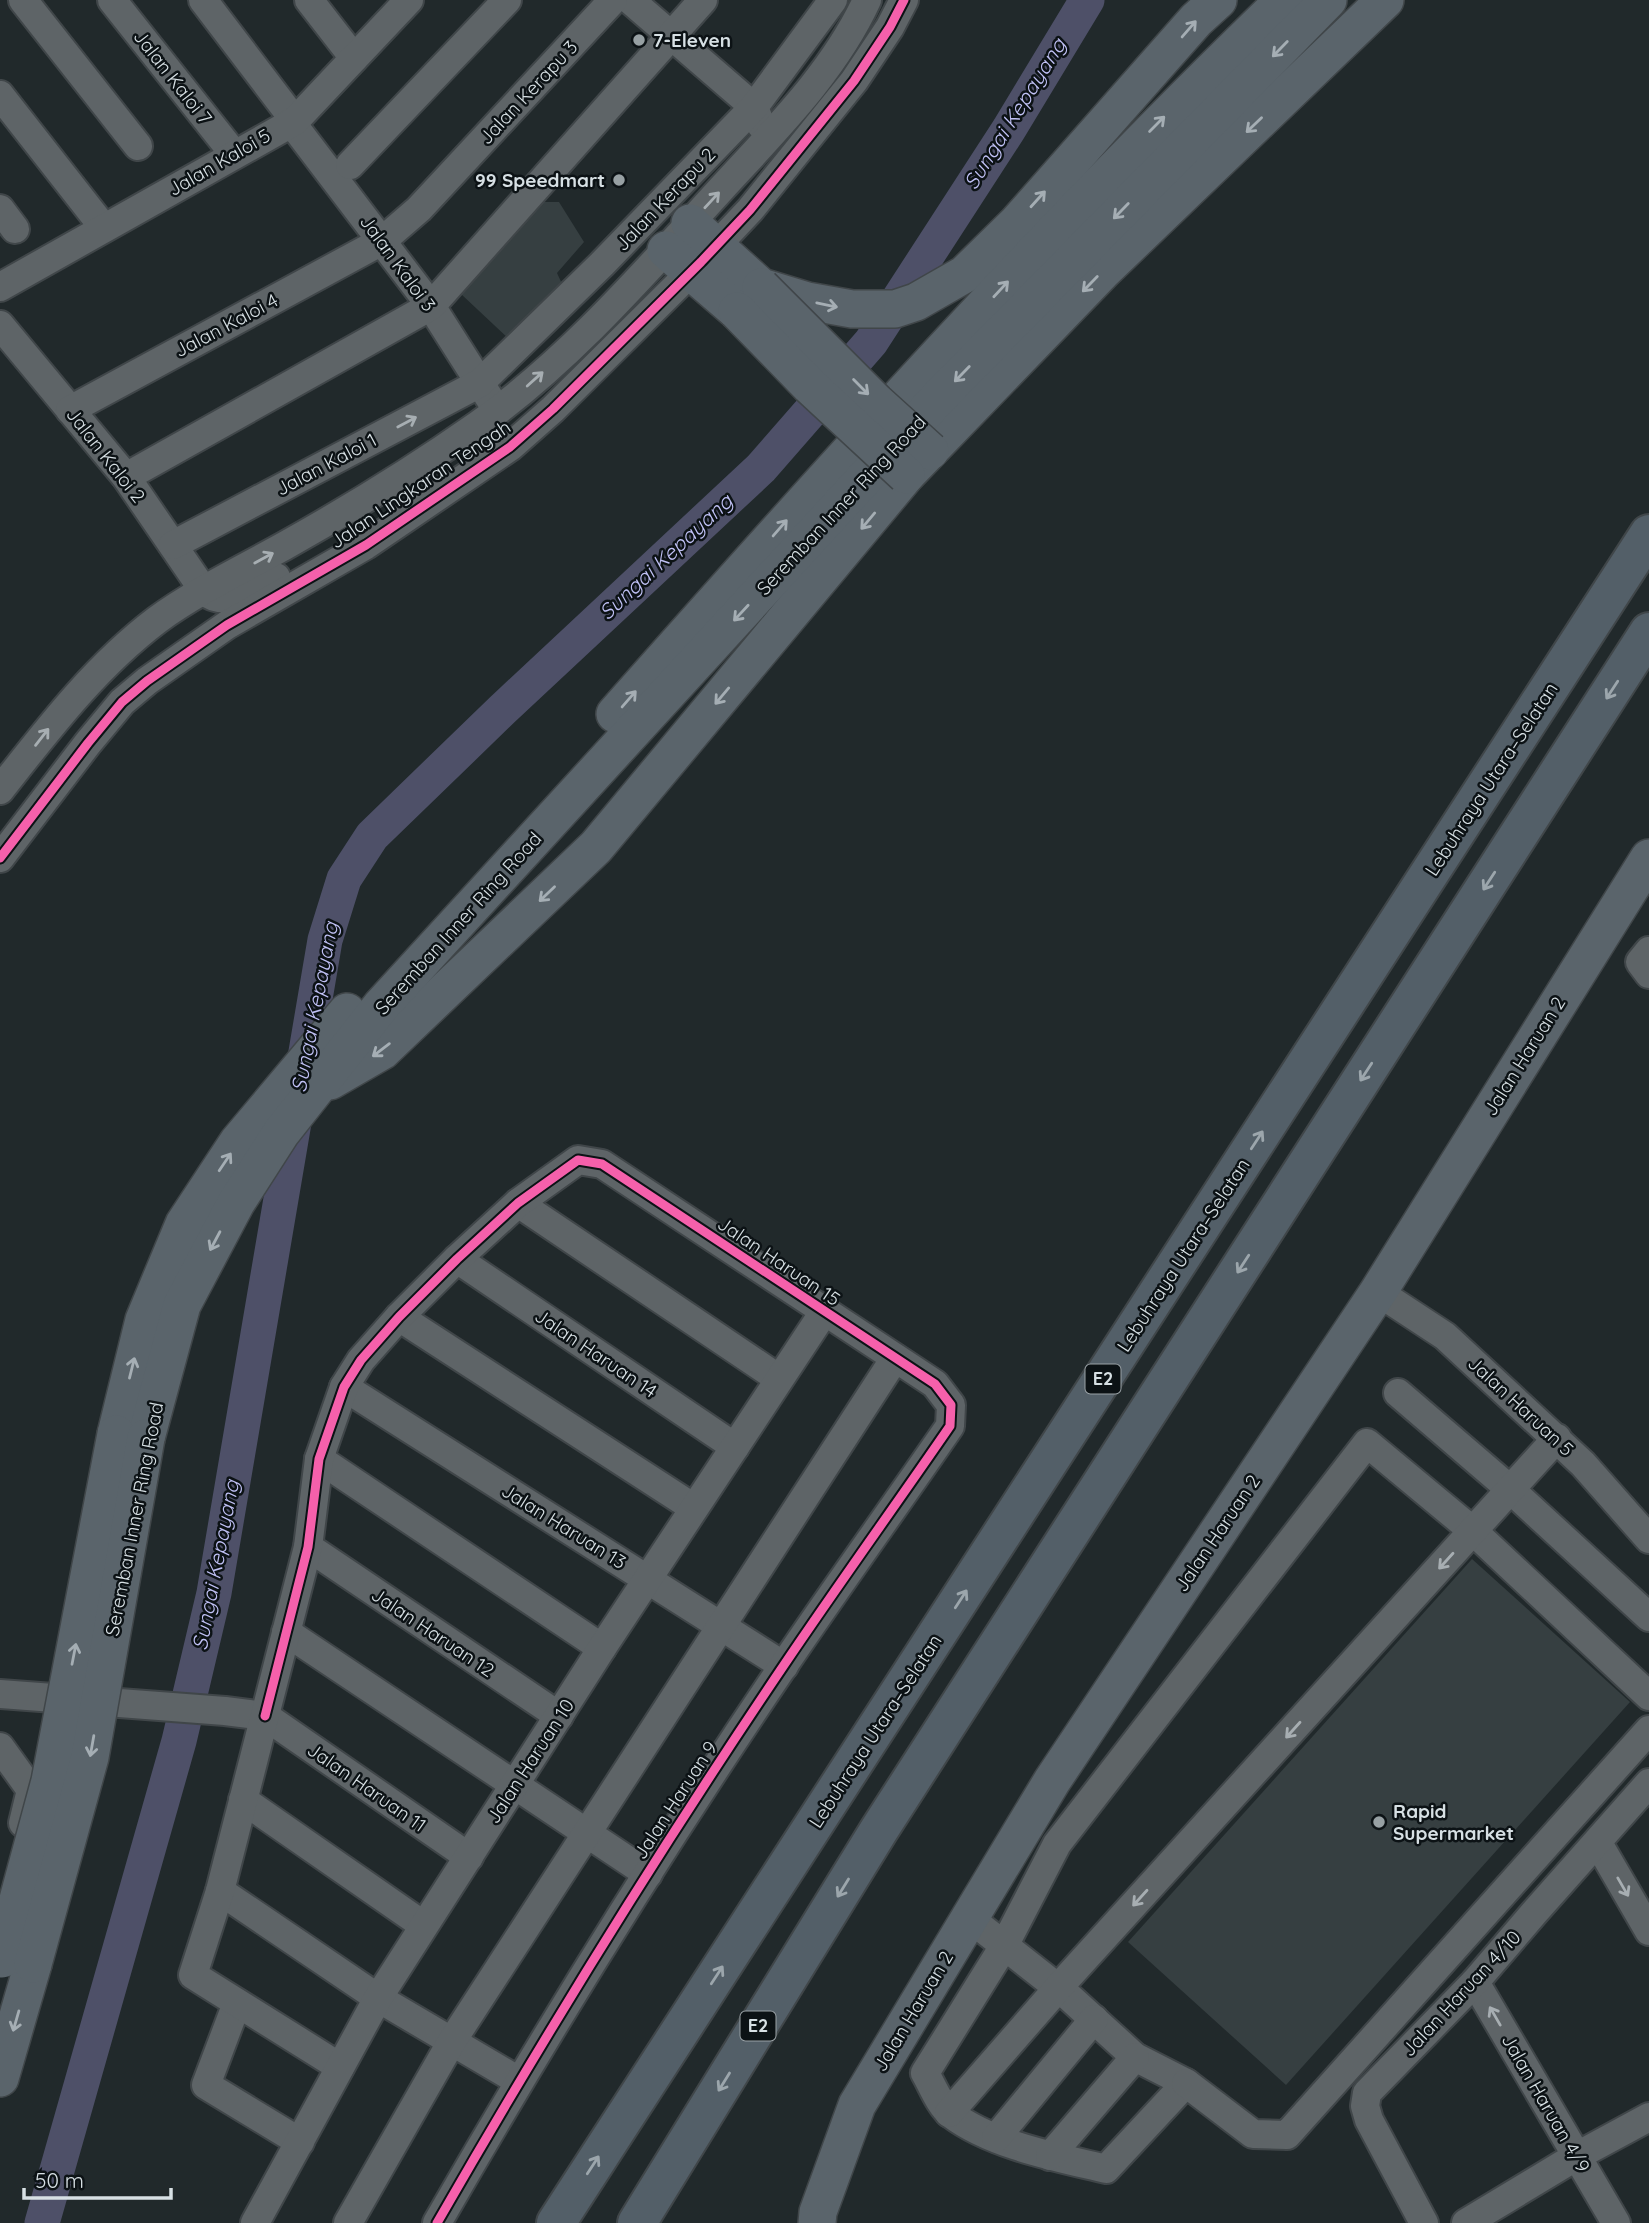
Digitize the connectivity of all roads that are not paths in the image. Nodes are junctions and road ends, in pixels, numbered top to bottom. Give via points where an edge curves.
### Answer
1 (23, 0) edge
2 (112, 0) edge
3 (204, 0) edge
4 (309, 0) edge
5 (409, 0) edge
6 (507, 0) edge
7 (613, 0) edge
8 (630, 0) edge
9 (703, 0) edge
10 (833, 0) edge
11 (867, 0) edge
12 (904, 0) edge
13 (1218, 0) edge
14 (1284, 0) edge
15 (1328, 0) edge
16 (1385, 0) edge
17 (671, 35) junction
18 (354, 58) junction
19 (0, 95) edge
20 (754, 107) junction
21 (293, 121) junction
22 (764, 143) junction
23 (138, 146) dead end
24 (234, 154) junction
25 (350, 165) dead end
26 (104, 228) junction
27 (703, 235) junction
28 (382, 241) junction
29 (678, 261) junction
30 (0, 287) edge
31 (749, 299) junction
32 (431, 306) junction
33 (0, 324) edge
34 (480, 383) junction
35 (71, 410) junction
36 (497, 410) junction
37 (918, 463) junction
38 (126, 477) junction
39 (1649, 534) edge
40 (173, 545) junction
41 (366, 545) junction
42 (204, 591) junction
43 (1649, 632) edge
44 (122, 702) junction
45 (0, 790) edge
46 (0, 858) edge
47 (1649, 858) edge
48 (1649, 951) edge
49 (1649, 974) edge
50 (376, 996) junction
51 (314, 1090) junction
52 (518, 1203) junction
53 (457, 1259) junction
54 (1378, 1292) junction
55 (824, 1312) junction
56 (399, 1317) junction
57 (895, 1358) junction
58 (778, 1378) junction
59 (344, 1387) junction
60 (1398, 1393) dead end
61 (951, 1405) joint
62 (1558, 1438) junction
63 (735, 1447) junction
64 (319, 1460) junction
65 (1511, 1490) junction
66 (694, 1508) junction
67 (1473, 1531) junction
68 (1649, 1539) edge
69 (308, 1547) junction
70 (648, 1580) junction
71 (1649, 1617) edge
72 (721, 1626) junction
73 (286, 1632) junction
74 (602, 1648) junction
75 (784, 1666) junction
76 (0, 1694) edge
77 (1649, 1696) edge
78 (265, 1716) junction
79 (559, 1716) junction
80 (1649, 1730) edge
81 (0, 1747) edge
82 (1649, 1783) edge
83 (514, 1784) junction
84 (243, 1800) junction
85 (587, 1834) junction
86 (1598, 1843) junction
87 (469, 1857) junction
88 (648, 1874) junction
89 (220, 1891) junction
90 (0, 1899) edge
91 (968, 1917) junction
92 (423, 1926) junction
93 (1649, 1931) edge
94 (1004, 1946) junction
95 (0, 1964) edge
96 (1475, 1982) junction
97 (1058, 1988) junction
98 (378, 1998) junction
99 (237, 2003) junction
100 (1094, 2019) junction
101 (452, 2041) junction
102 (1135, 2057) junction
103 (340, 2067) junction
104 (0, 2078) edge
105 (519, 2081) junction
106 (1186, 2084) junction
107 (949, 2113) junction
108 (1649, 2118) edge
109 (996, 2138) junction
110 (300, 2142) junction
111 (1050, 2156) junction
112 (1577, 2156) junction
113 (255, 2223) edge
114 (348, 2223) edge
115 (437, 2223) edge
116 (556, 2223) edge
117 (637, 2223) edge
118 (817, 2223) edge
119 (1424, 2223) edge
120 (1466, 2223) edge
121 (1616, 2223) edge

1 - 23 street
2 - 24 street, Jalan Kaloi 7
3 - 21 street, Jalan Kaloi 3
4 - 18 street
5 - 18 street, Jalan Kaloi 5
6 - 25 street
7 - 28 street, Jalan Kerapu 3 via 419,209
8 - 17 street
9 - 17 street
10 - 20 street, Jalan Kerapu 2
11 - 22 street, Jalan Lingkaran Tengah via 818,80
12 - 27 street, Jalan Lingkaran Tengah via 854,81 750,210
31 -> 13 main road via 895,309 965,274 1017,223
50 -> 14 main road, Seremban Inner Ring Road via 552,786 800,505 1122,160
15 -> 50 main road, Seremban Inner Ring Road via 939,397
16 -> 37 main road via 1103,271
17 - 20 street
17 - 32 street
18 - 21 street, Jalan Kaloi 5
19 - 26 street
20 - 22 street
20 - 34 street, Jalan Kerapu 2
21 - 24 street, Jalan Kaloi 5
21 - 28 street, Jalan Kaloi 3
27 -> 22 street, Jalan Lingkaran Tengah
24 - 26 street, Jalan Kaloi 5
26 - 30 street, Jalan Kaloi 5
27 - 29 street, Jalan Lingkaran Tengah
27 - 31 main road
28 - 32 street, Jalan Kaloi 3
28 - 35 street, Jalan Kaloi 4
29 - 31 main road
36 -> 29 street, Jalan Lingkaran Tengah
29 - 41 street, Jalan Lingkaran Tengah via 553,409 510,447
31 - 37 main road, bridge via 810,386
32 - 34 street, Jalan Kaloi 3
32 - 38 street
33 - 35 street, Jalan Kaloi 2
34 - 36 street, Jalan Kaloi 3
40 -> 34 street, Jalan Kaloi 1
35 - 38 street, Jalan Kaloi 2
42 -> 36 street, Jalan Lingkaran Tengah via 332,519
37 -> 51 main road via 596,847 382,1051
38 - 40 street, Jalan Kaloi 2
116 -> 39 highway, Lebuhraya Utara–Selatan / E2
40 - 42 street, Jalan Kaloi 2
41 - 42 street via 339,545 230,598 216,599
41 - 44 street, Jalan Lingkaran Tengah via 192,647
42 - 44 street via 198,614 146,666
45 -> 42 street, Jalan Lingkaran Tengah via 104,666 159,619
43 -> 117 highway, E2 via 879,1830
44 - 46 street, Jalan Lingkaran Tengah
47 - 54 main road, Jalan Haruan 2
48 - 49 street via 1640,962
50 - 51 main road, Seremban Inner Ring Road
95 -> 50 main road, Seremban Inner Ring Road, bridge via 50,1781 116,1434 144,1320 184,1224 238,1142 323,1038
51 -> 104 main road, Seremban Inner Ring Road, bridge via 236,1203 182,1305 146,1438 90,1757
52 - 53 street
52 - 55 street, Jalan Haruan 15 via 578,1160 602,1164
52 - 58 street
53 - 56 street
53 - 63 street, Jalan Haruan 14
54 - 62 street, Jalan Haruan 5 via 1445,1336
54 - 91 main road, Jalan Haruan 2 via 1052,1781
55 - 57 street, Jalan Haruan 15
55 - 58 street, Jalan Haruan 10
56 - 59 street
56 - 66 street
57 - 61 street, Jalan Haruan 15 via 935,1384
57 - 72 street
58 - 63 street, Jalan Haruan 10
59 - 64 street
59 - 70 street, Jalan Haruan 13
60 - 65 street
61 - 75 street, Jalan Haruan 9 via 950,1426
62 - 65 street
62 - 68 street, Jalan Haruan 5
63 - 66 street, Jalan Haruan 10
64 - 69 street
64 - 74 street
65 - 67 street
65 - 71 street
66 - 70 street, Jalan Haruan 10
67 - 77 street
67 - 94 street via 1367,1443 1057,1844
67 -> 97 street
69 - 73 street
69 - 79 street, Jalan Haruan 12
70 - 72 street, Jalan Haruan 13
70 - 74 street, Jalan Haruan 10
72 - 75 street, Jalan Haruan 13
72 - 85 street
73 - 78 street
73 - 83 street
74 - 79 street, Jalan Haruan 10
75 - 88 street, Jalan Haruan 9
76 - 78 street
78 - 84 street
78 - 87 street, Jalan Haruan 11
79 - 83 street, Jalan Haruan 10
80 - 106 street via 1287,2135 1253,2134
81 - 90 street via 28,1783 32,1796
82 - 86 street, Jalan Haruan 4/10
83 - 85 street
83 - 87 street, Jalan Haruan 10
84 - 89 street
84 - 92 street
85 - 88 street
85 - 101 street
86 -> 93 street
86 - 96 street, Jalan Haruan 4/10
87 - 92 street, Jalan Haruan 10
88 - 105 street, Jalan Haruan 9
89 - 98 street
89 - 99 street via 193,1975
91 - 94 street
91 - 118 main road, Jalan Haruan 2 via 857,2105
92 - 98 street, Jalan Haruan 10
94 - 97 street
94 - 107 street via 925,2073
112 -> 96 street, Jalan Haruan 4/9
96 - 119 street, Jalan Haruan 4/10 via 1367,2093 1369,2120
97 - 100 street
97 - 107 street
98 - 101 street
98 - 103 street, Jalan Haruan 10
99 - 103 street
99 - 110 street via 206,2085
100 - 102 street
100 - 109 street
101 - 105 street
101 - 114 street
102 - 106 street
102 - 111 street
103 - 110 street, Jalan Haruan 10
105 - 115 street, Jalan Haruan 9
106 - 111 street via 1106,2168
107 - 109 street
108 - 112 street
109 - 111 street
110 - 113 street, Jalan Haruan 10
112 - 120 street
112 - 121 street, Jalan Haruan 4/9

